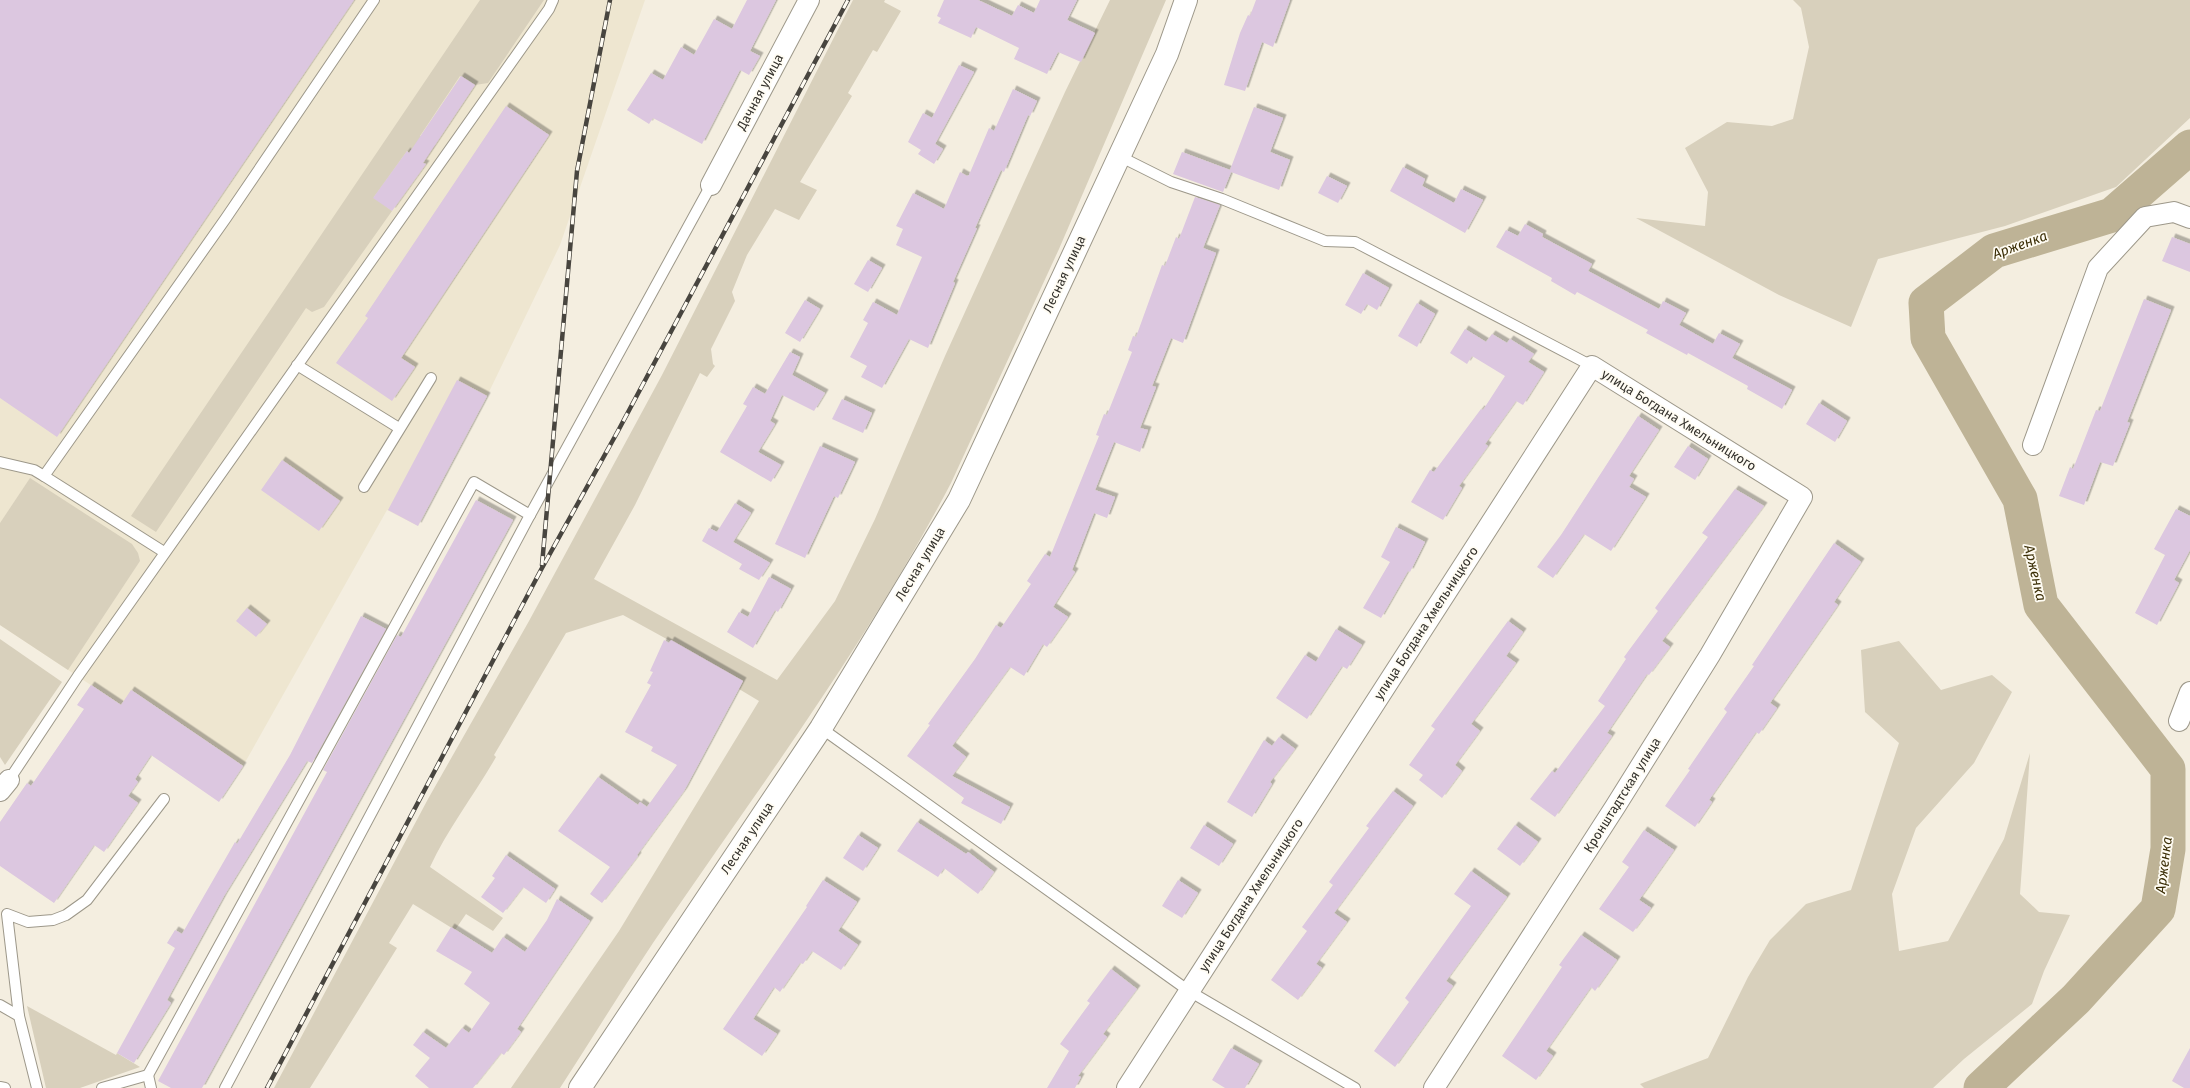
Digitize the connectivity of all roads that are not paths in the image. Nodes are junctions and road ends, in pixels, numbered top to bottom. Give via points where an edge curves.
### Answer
1 (374, 0) edge
2 (552, 0) edge
3 (809, 0) edge
4 (1186, 0) edge
5 (1119, 156) junction
6 (711, 185) joint
7 (2190, 218) edge
8 (297, 364) junction
9 (1592, 366) junction
10 (431, 378) dead end
11 (400, 428) junction
12 (2033, 445) dead end
13 (0, 462) edge
14 (44, 476) junction
15 (364, 487) dead end
16 (1802, 497) joint
17 (530, 515) junction
18 (164, 552) junction
19 (2190, 692) edge
20 (2179, 720) dead end
21 (821, 728) junction
22 (4, 786) edge
23 (164, 799) dead end
24 (3, 913) edge
25 (1189, 991) junction
26 (0, 1005) edge
27 (19, 1016) junction
28 (148, 1075) junction
29 (0, 1087) edge
30 (5, 1088) edge
31 (37, 1088) edge
32 (102, 1088) edge
33 (151, 1088) edge
34 (226, 1088) edge
35 (580, 1088) edge
36 (1127, 1088) edge
37 (1355, 1088) edge
38 (1434, 1088) edge

1 - 14 lane via 226,218
2 - 8 lane via 549,9
3 - 6 street, Дачная улица
4 - 5 street, Лесная улица via 1167,54
5 - 9 lane via 1171,182 1222,199 1325,241 1355,242
5 - 21 street, Лесная улица via 959,500
6 - 17 lane
7 - 12 street via 2174,212 2145,217 2098,268
8 - 11 lane
8 - 18 lane
9 - 16 street, улица Богдана Хмельницкого
9 - 25 street, улица Богдана Хмельницкого
10 - 11 lane
11 - 15 lane
13 - 14 lane via 34,470
14 - 18 lane
16 - 38 street, Кронштадтская улица via 1702,668
17 - 28 lane via 474,482
17 - 34 lane
18 - 22 lane
19 - 20 street
21 - 25 lane
21 - 35 street, Лесная улица
23 - 24 lane via 88,900 66,916 28,922
24 - 27 lane
25 - 36 street, улица Богдана Хмельницкого
25 - 37 lane
26 - 27 lane
27 - 31 lane
28 - 32 lane
28 - 33 lane
29 - 30 lane

